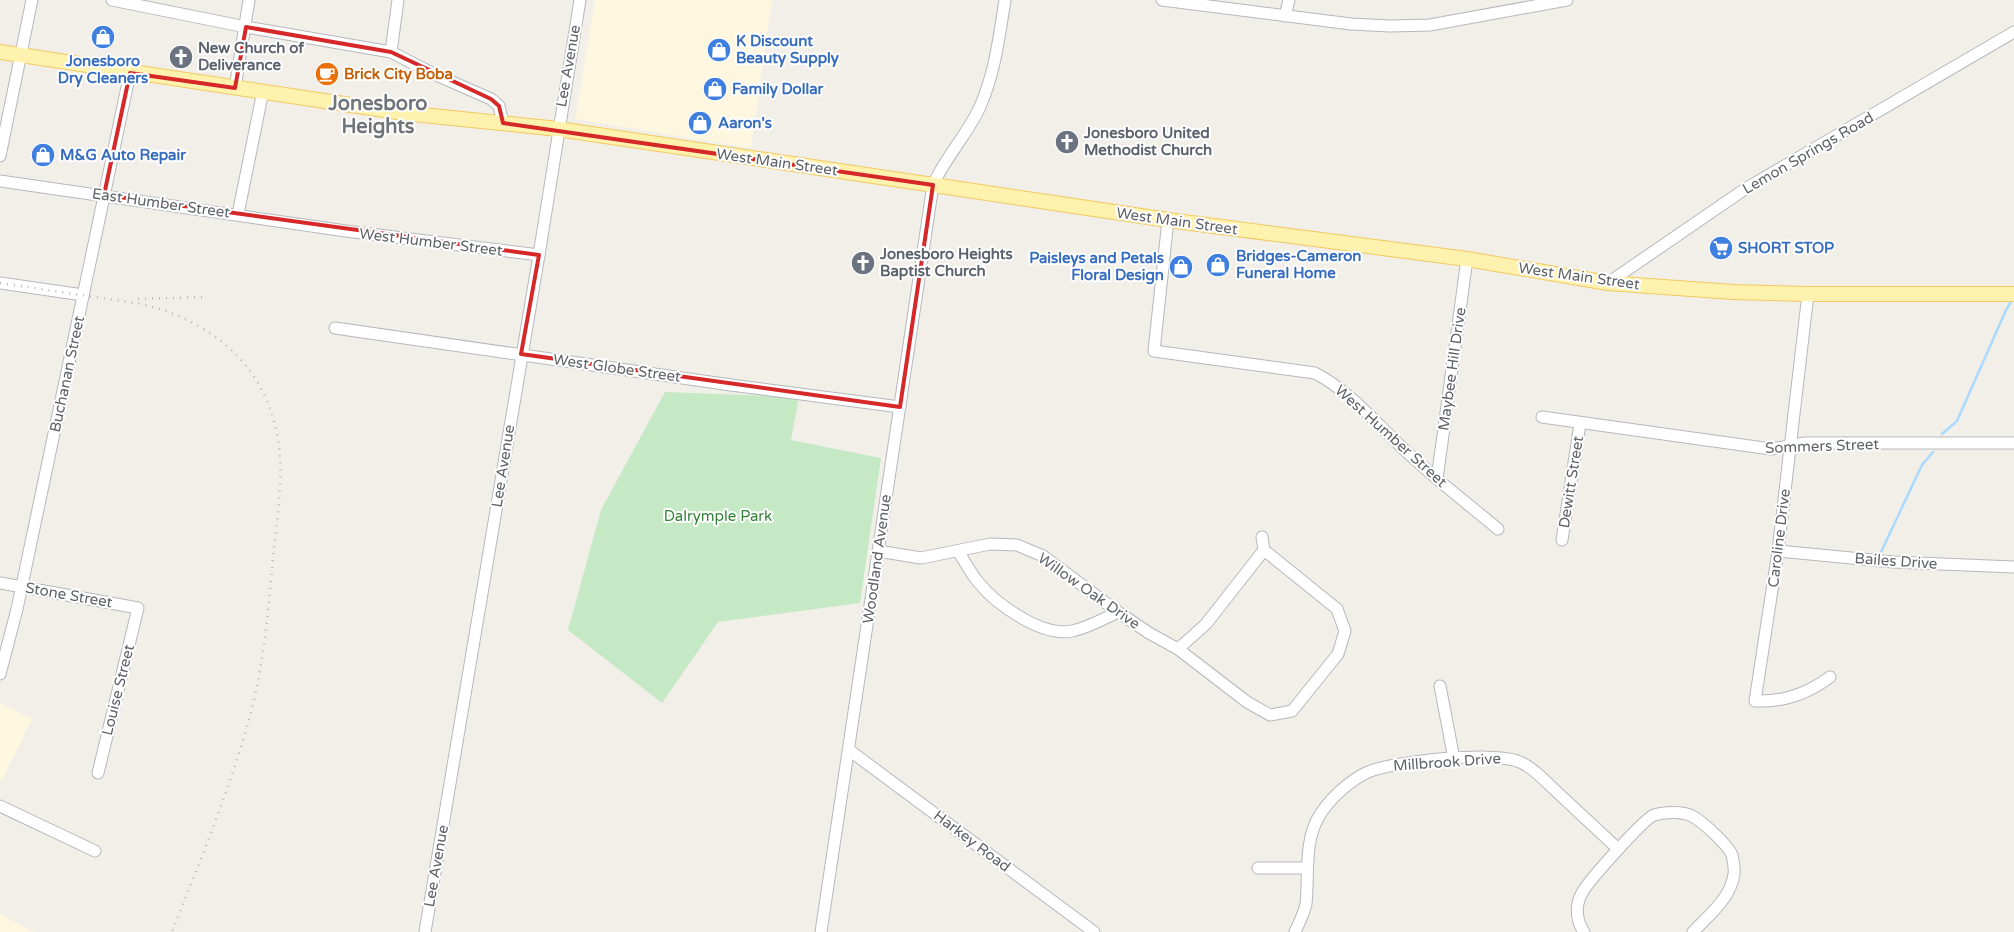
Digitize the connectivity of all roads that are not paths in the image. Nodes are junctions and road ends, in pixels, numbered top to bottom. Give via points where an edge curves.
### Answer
1 (32, 0) edge
2 (112, 0) edge
3 (249, 0) edge
4 (398, 0) edge
5 (580, 0) edge
6 (1005, 0) edge
7 (1162, 0) edge
8 (1289, 0) edge
9 (1567, 0) edge
10 (1285, 16) junction
11 (246, 27) junction
12 (2014, 32) edge
13 (0, 52) edge
14 (391, 52) junction
15 (21, 55) junction
16 (130, 72) junction
17 (235, 88) junction
18 (263, 91) junction
19 (503, 123) junction
20 (558, 129) junction
21 (0, 156) edge
22 (0, 181) edge
23 (933, 185) junction
24 (104, 195) junction
25 (238, 214) junction
26 (1168, 220) junction
27 (323, 227) joint
28 (539, 256) junction
29 (1467, 259) junction
30 (1608, 282) junction
31 (0, 283) edge
32 (1808, 294) junction
33 (2014, 294) edge
34 (83, 295) junction
35 (335, 328) dead end
36 (521, 354) junction
37 (900, 408) junction
38 (1542, 417) dead end
39 (1580, 424) junction
40 (2014, 443) edge
41 (1790, 446) junction
42 (1437, 479) junction
43 (1498, 528) dead end
44 (1262, 536) dead end
45 (1562, 540) dead end
46 (1264, 550) junction
47 (878, 551) junction
48 (958, 551) junction
49 (1778, 551) junction
50 (2014, 567) edge
51 (0, 582) edge
52 (22, 587) junction
53 (138, 608) joint
54 (1118, 612) junction
55 (1178, 649) junction
56 (0, 674) edge
57 (1830, 677) dead end
58 (1440, 686) dead end
59 (849, 750) junction
60 (1454, 759) junction
61 (98, 773) dead end
62 (0, 806) edge
63 (1618, 849) junction
64 (96, 850) dead end
65 (1258, 868) dead end
66 (1307, 868) junction
67 (425, 932) edge
68 (821, 932) edge
69 (1094, 932) edge
70 (1295, 932) edge
71 (1584, 932) edge
72 (1693, 932) edge

1 - 15 street
2 - 11 street
3 - 11 street
4 - 14 street
5 - 20 street, Lee Avenue
6 - 23 street, Woodland Avenue via 993,71 978,109
7 - 10 street
8 - 10 street
9 - 10 street via 1430,25 1351,24
11 - 14 street
11 - 17 street
12 - 30 street, Lemon Springs Road via 1745,189
13 - 15 main road, West Main Street
14 - 19 street via 491,99 499,106
15 - 16 main road, West Main Street
15 - 21 street
16 - 17 main road, West Main Street
16 - 24 street, Buchanan Street
17 - 18 main road, West Main Street
18 - 19 main road, West Main Street via 404,113
18 - 25 street
19 - 20 main road, West Main Street
20 - 23 main road, West Main Street
20 - 28 street, Lee Avenue
22 - 24 street, East Humber Street
23 - 26 main road, West Main Street
23 - 37 street, Woodland Avenue
24 - 25 street, East Humber Street
24 - 34 street, Buchanan Street
25 - 27 street, East Humber Street
26 - 29 main road, West Main Street
26 - 42 street, West Humber Street via 1154,351 1315,373 1333,382
27 - 28 street, West Humber Street
28 - 36 street, Lee Avenue
29 - 30 main road, West Main Street
29 - 42 street, Maybee Hill Drive
30 - 32 main road, West Main Street
31 - 34 street
32 - 33 main road, West Main Street
32 - 41 street, Caroline Drive
34 - 52 street, Buchanan Street
35 - 36 street, West Globe Street
36 - 37 street, West Globe Street
36 - 67 street, Lee Avenue
37 - 47 street, Woodland Avenue
38 - 39 street, Sommers Street
39 - 41 street, Sommers Street via 1771,449
39 - 45 street, Dewitt Street
40 - 41 street, Sommers Street
41 - 49 street, Caroline Drive
42 - 43 street, West Humber Street
44 - 46 street
46 - 55 street via 1206,624
46 - 55 street, Willow Oak Drive via 1337,609 1345,631 1338,654 1292,712 1270,715 1239,697
47 - 48 street, Willow Oak Drive via 921,558
47 - 59 street, Woodland Avenue
48 - 54 street, Willow Oak Drive via 990,544 1017,545 1043,556
48 - 54 street via 979,584 1032,625 1070,632
49 - 50 street, Bailes Drive via 1893,562
49 - 57 street, Caroline Drive via 1755,701 1795,697
51 - 52 street, Stone Street
52 - 53 street, Stone Street
52 - 56 street, Buchanan Street
53 - 61 street, Louise Street
54 - 55 street, Willow Oak Drive
58 - 60 street
59 - 68 street, Woodland Avenue
59 - 69 street, Harkey Road
60 - 63 street, Millbrook Drive via 1501,757 1522,762
60 - 66 street, Millbrook Drive via 1381,768 1355,780 1328,804 1317,819
62 - 64 street
63 - 71 street via 1582,893 1578,924
63 - 72 street via 1653,816 1671,812 1691,815 1717,837 1731,854 1734,873 1730,890
65 - 66 street
66 - 70 street, Millbrook Drive via 1306,904

